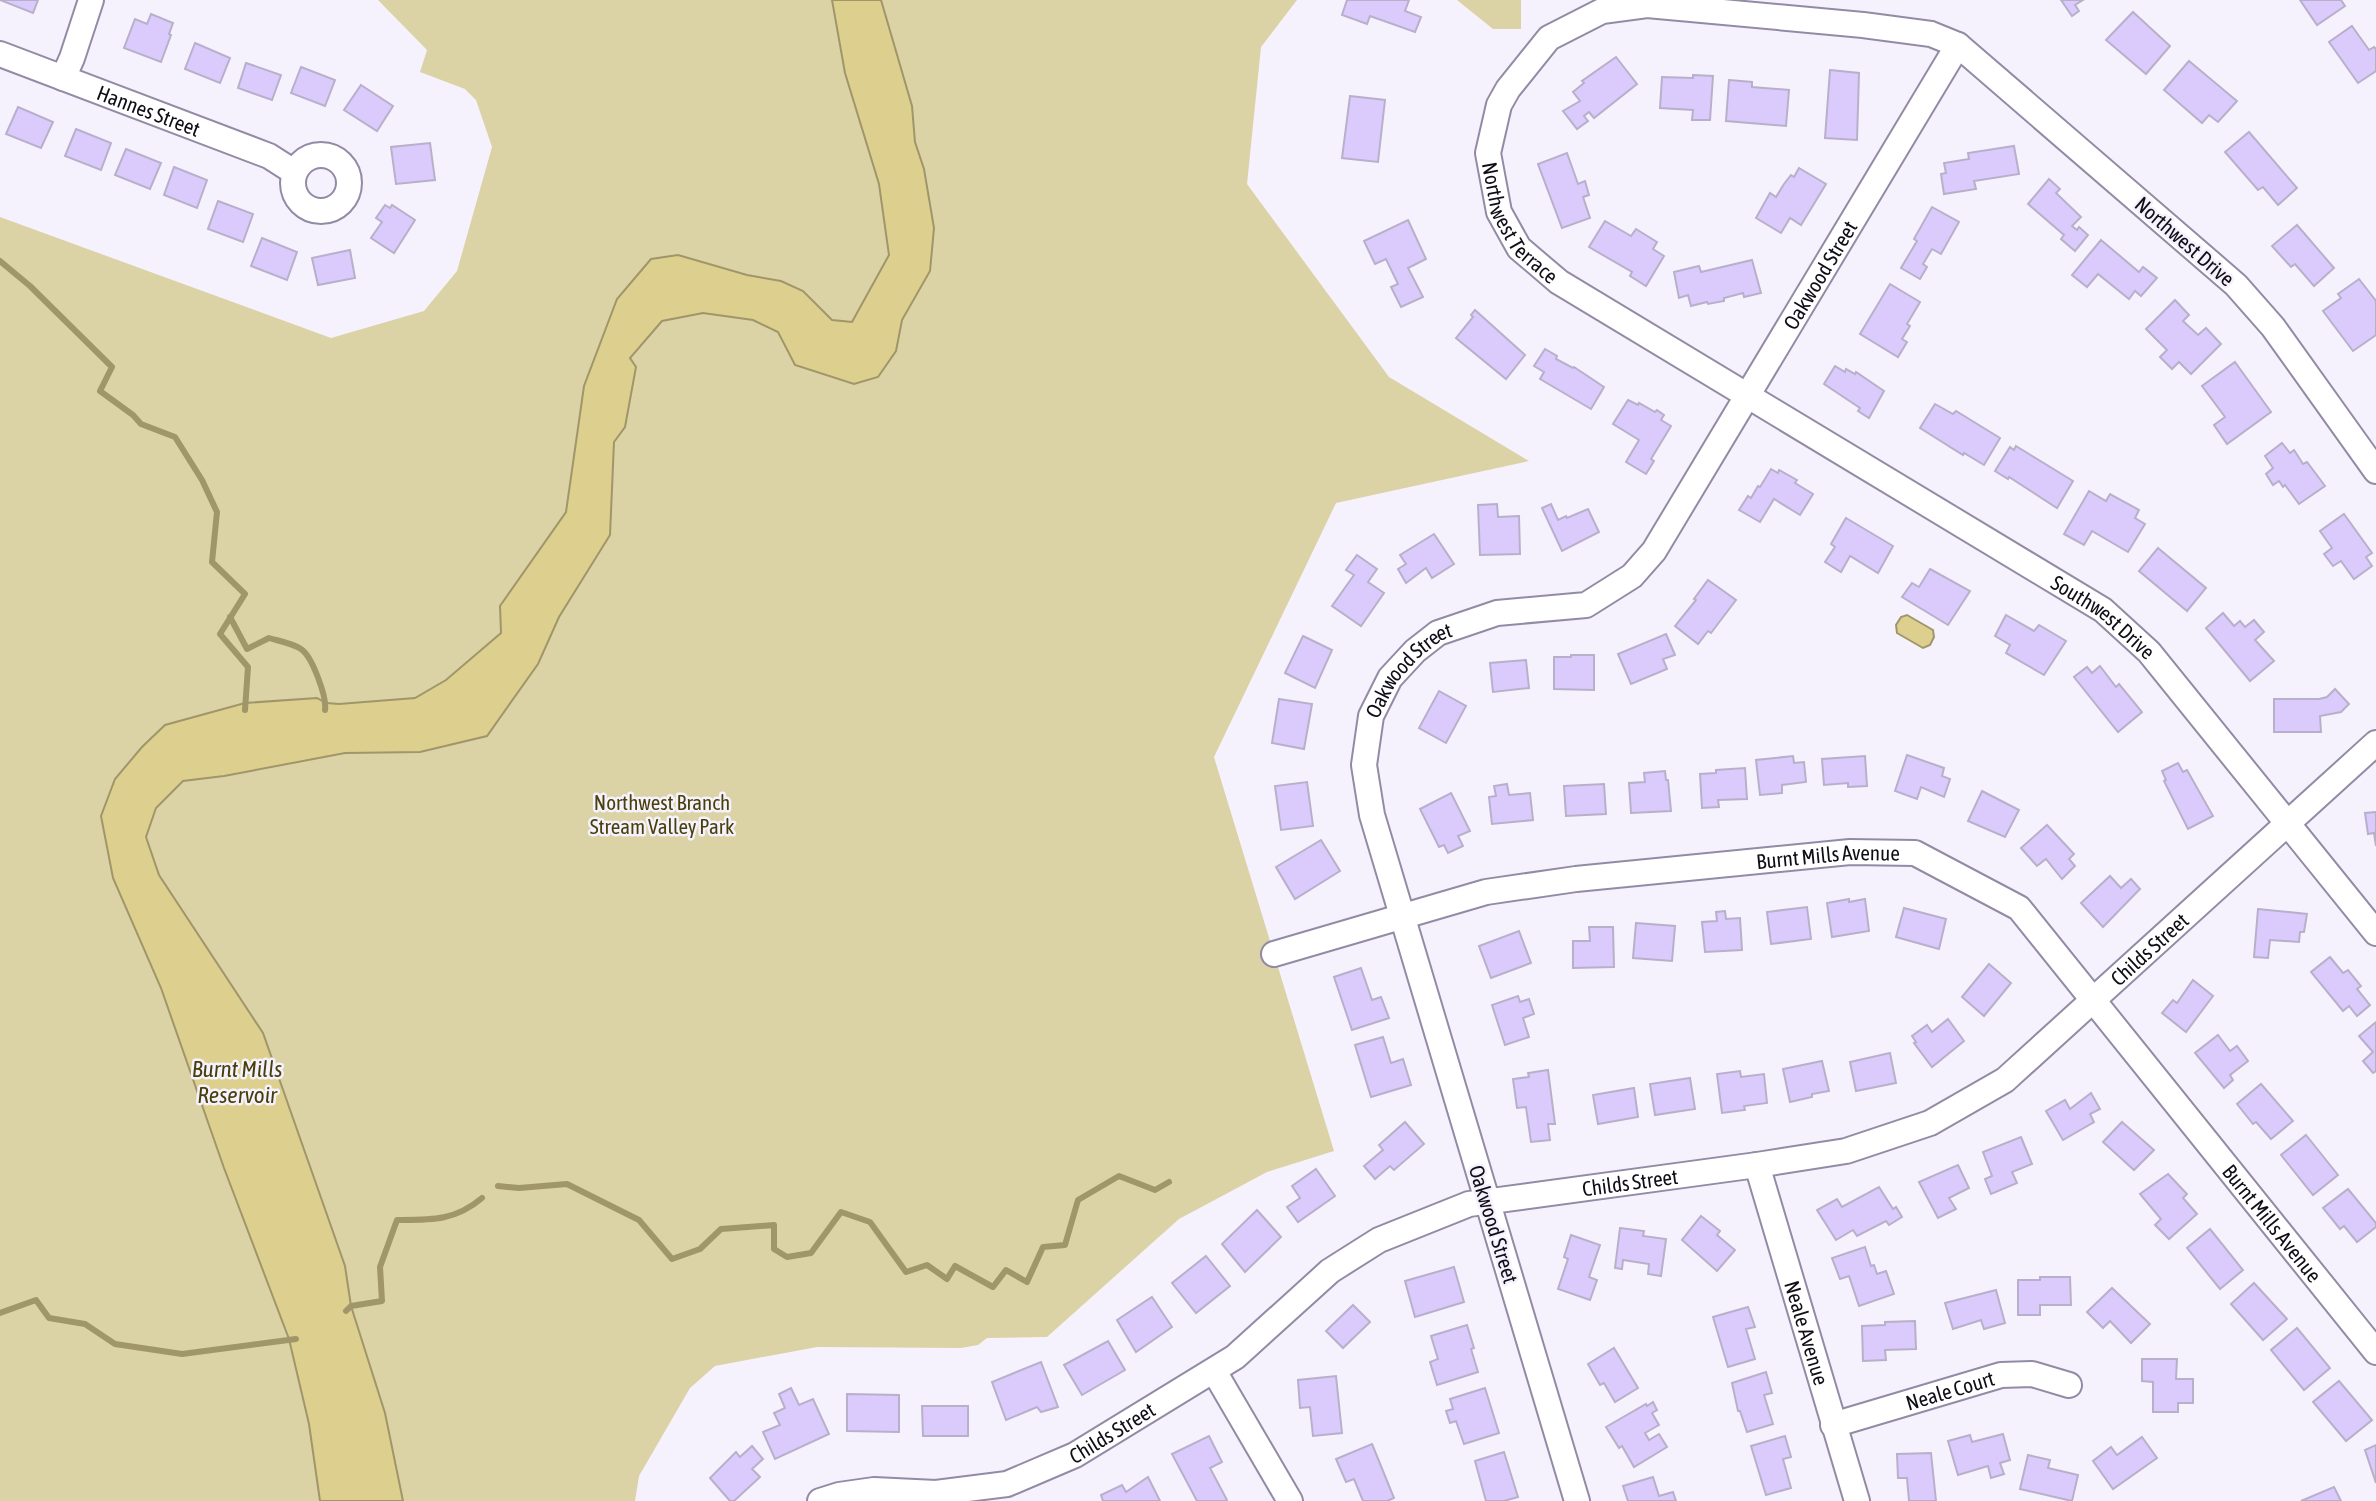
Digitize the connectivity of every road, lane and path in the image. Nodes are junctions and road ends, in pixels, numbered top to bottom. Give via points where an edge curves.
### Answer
1 (92, 0) edge
2 (1958, 44) junction
3 (0, 54) edge
4 (63, 78) junction
5 (294, 172) dead end
6 (1748, 398) junction
7 (2376, 471) edge
8 (2376, 743) edge
9 (2288, 824) junction
10 (1402, 916) junction
11 (2376, 933) edge
12 (1274, 954) dead end
13 (2095, 1000) junction
14 (1756, 1165) junction
15 (1487, 1202) junction
16 (2376, 1352) edge
17 (1214, 1371) junction
18 (2069, 1385) dead end
19 (1833, 1425) junction
20 (820, 1501) edge
21 (1290, 1501) edge
22 (1577, 1501) edge
23 (1857, 1501) edge

1 - 4 street
2 - 6 street, Oakwood Street
2 - 6 street, Northwest Terrace via 1931,34 1877,27 1647,5 1602,11 1549,38 1508,89 1499,105 1488,153 1499,212 1519,248 1559,282
2 - 7 street, Northwest Drive via 2236,285 2273,327
3 - 4 street, Hannes Street
4 - 5 street, Hannes Street via 270,156
6 - 9 street, Southwest Drive via 2103,610 2149,652
6 - 10 street, Oakwood Street via 1654,551 1632,576 1586,605 1497,613 1438,634 1390,678 1371,716 1364,765 1372,815
8 - 9 street, Childs Street
9 - 11 street, Southwest Drive
9 - 13 street, Childs Street
10 - 12 street, Burnt Mills Avenue
10 - 13 street, Burnt Mills Avenue via 1486,891 1576,879 1850,852 1914,853 2019,908
10 - 15 street, Oakwood Street
13 - 14 street, Childs Street via 2005,1080 1930,1123 1846,1151
13 - 16 street, Burnt Mills Avenue
14 - 15 street, Childs Street
14 - 19 street, Neale Avenue
15 - 17 street, Childs Street via 1380,1240 1330,1271
15 - 22 street, Oakwood Street
17 - 20 street, Childs Street via 1076,1455 1007,1484 936,1493 874,1490
17 - 21 street
18 - 19 street, Neale Court via 2032,1374 2001,1375
19 - 23 street, Neale Avenue

